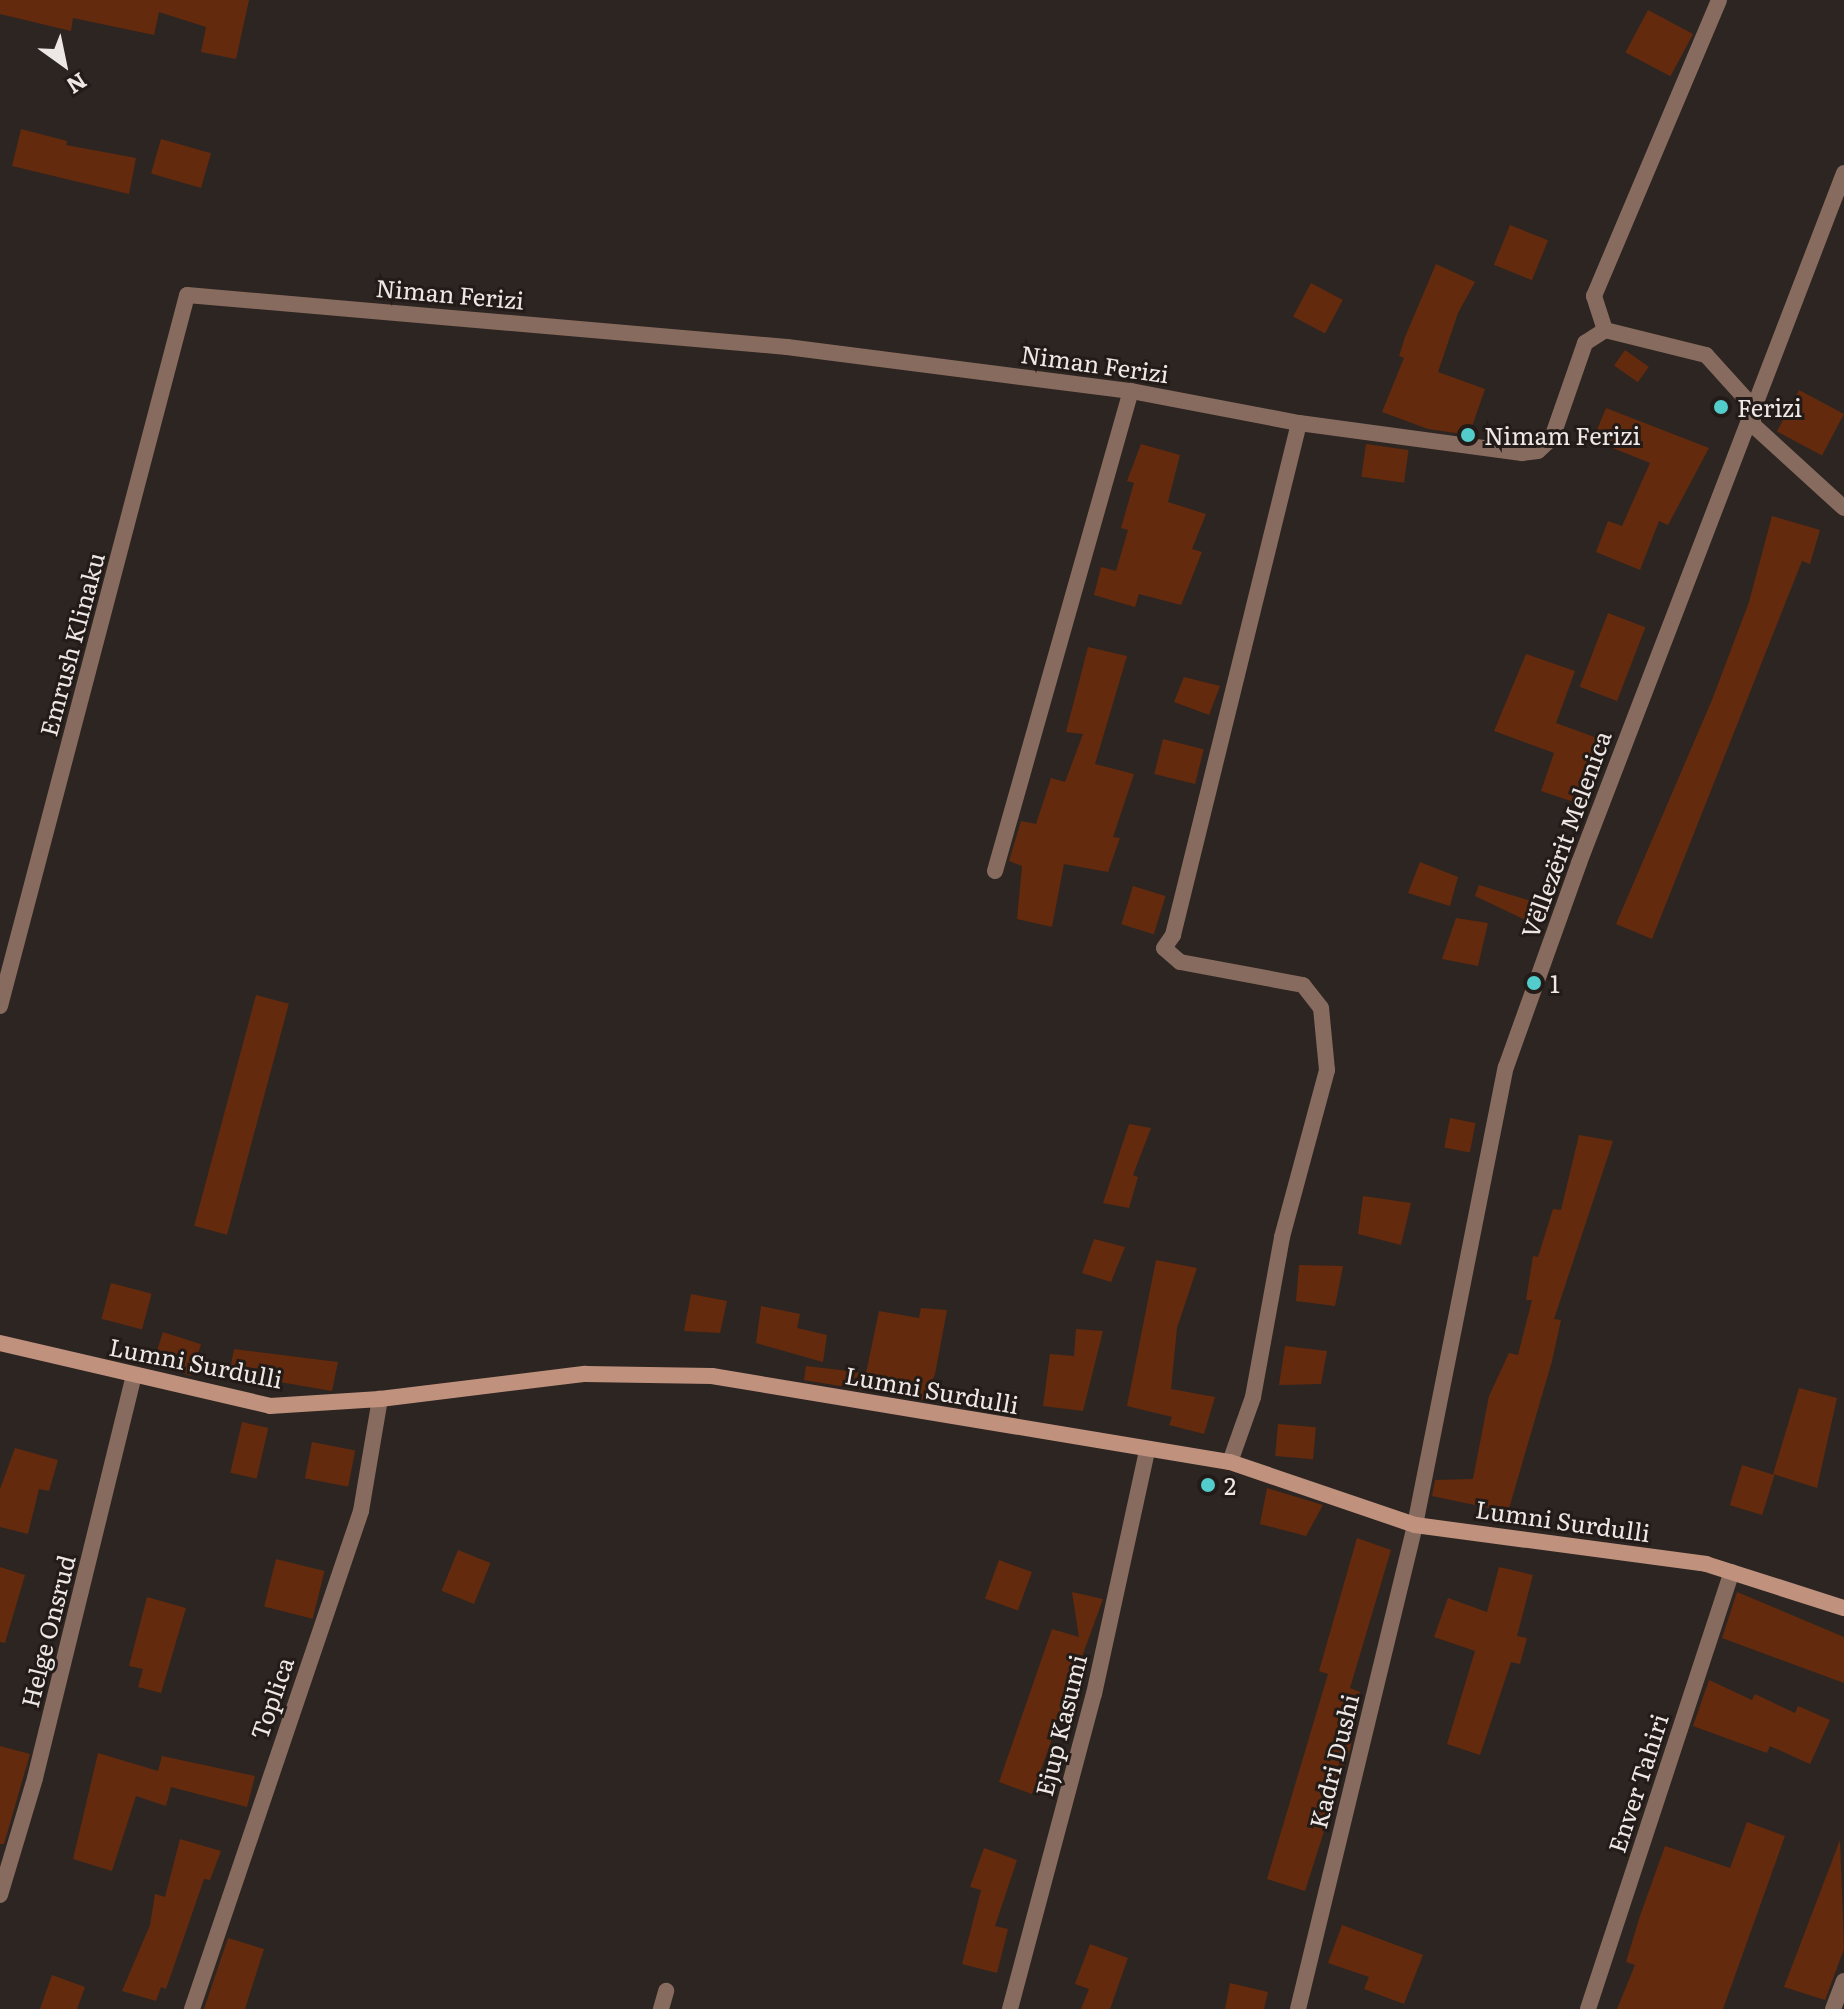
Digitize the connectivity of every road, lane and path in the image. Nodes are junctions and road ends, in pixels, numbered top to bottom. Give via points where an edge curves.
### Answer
1 (1719, 0) edge
2 (1844, 173) edge
3 (187, 295) joint
4 (1605, 330) junction
5 (1131, 391) junction
6 (1753, 407) junction
7 (1299, 423) junction
8 (1844, 508) edge
9 (995, 871) dead end
10 (0, 1006) edge
11 (0, 1343) edge
12 (134, 1376) junction
13 (380, 1399) junction
14 (1147, 1451) junction
15 (1230, 1462) junction
16 (1415, 1525) junction
17 (1732, 1572) junction
18 (1844, 1608) edge
19 (0, 1895) edge
20 (1844, 1981) edge
21 (666, 1991) dead end
22 (192, 2009) edge
23 (661, 2009) edge
24 (1010, 2009) edge
25 (1298, 2009) edge
26 (1588, 2009) edge
27 (1833, 2009) edge

1 - 4 street via 1594,296
2 - 6 street, Vëllezërit Melenica
3 - 5 street, Niman Ferizi via 707,338
3 - 10 street, Emrush Klinaku
4 - 6 street via 1706,355
4 - 7 street, Niman Ferizi via 1585,343 1552,438 1538,451
5 - 7 street, Niman Ferizi
5 - 9 street
6 - 8 street via 1753,425
6 - 16 street, Vëllezërit Melenica via 1506,1067
7 - 15 street via 1173,935 1164,948 1180,962 1303,985 1321,1008 1327,1070 1282,1237 1253,1397
11 - 12 street, Lumni Surdulli
12 - 13 street, Lumni Surdulli via 270,1406
12 - 19 street, Helge Onsrud via 35,1778
13 - 14 street, Lumni Surdulli via 585,1374 712,1376
13 - 22 street, Toplica via 361,1511
14 - 15 street, Lumni Surdulli
14 - 24 street, Ejup Kasumi via 1094,1694
15 - 16 street, Lumni Surdulli
16 - 17 street, Lumni Surdulli via 1706,1564
16 - 25 street, Kadri Dushi
17 - 18 street, Lumni Surdulli
17 - 26 street, Enver Tahiri
20 - 27 street
21 - 23 street

